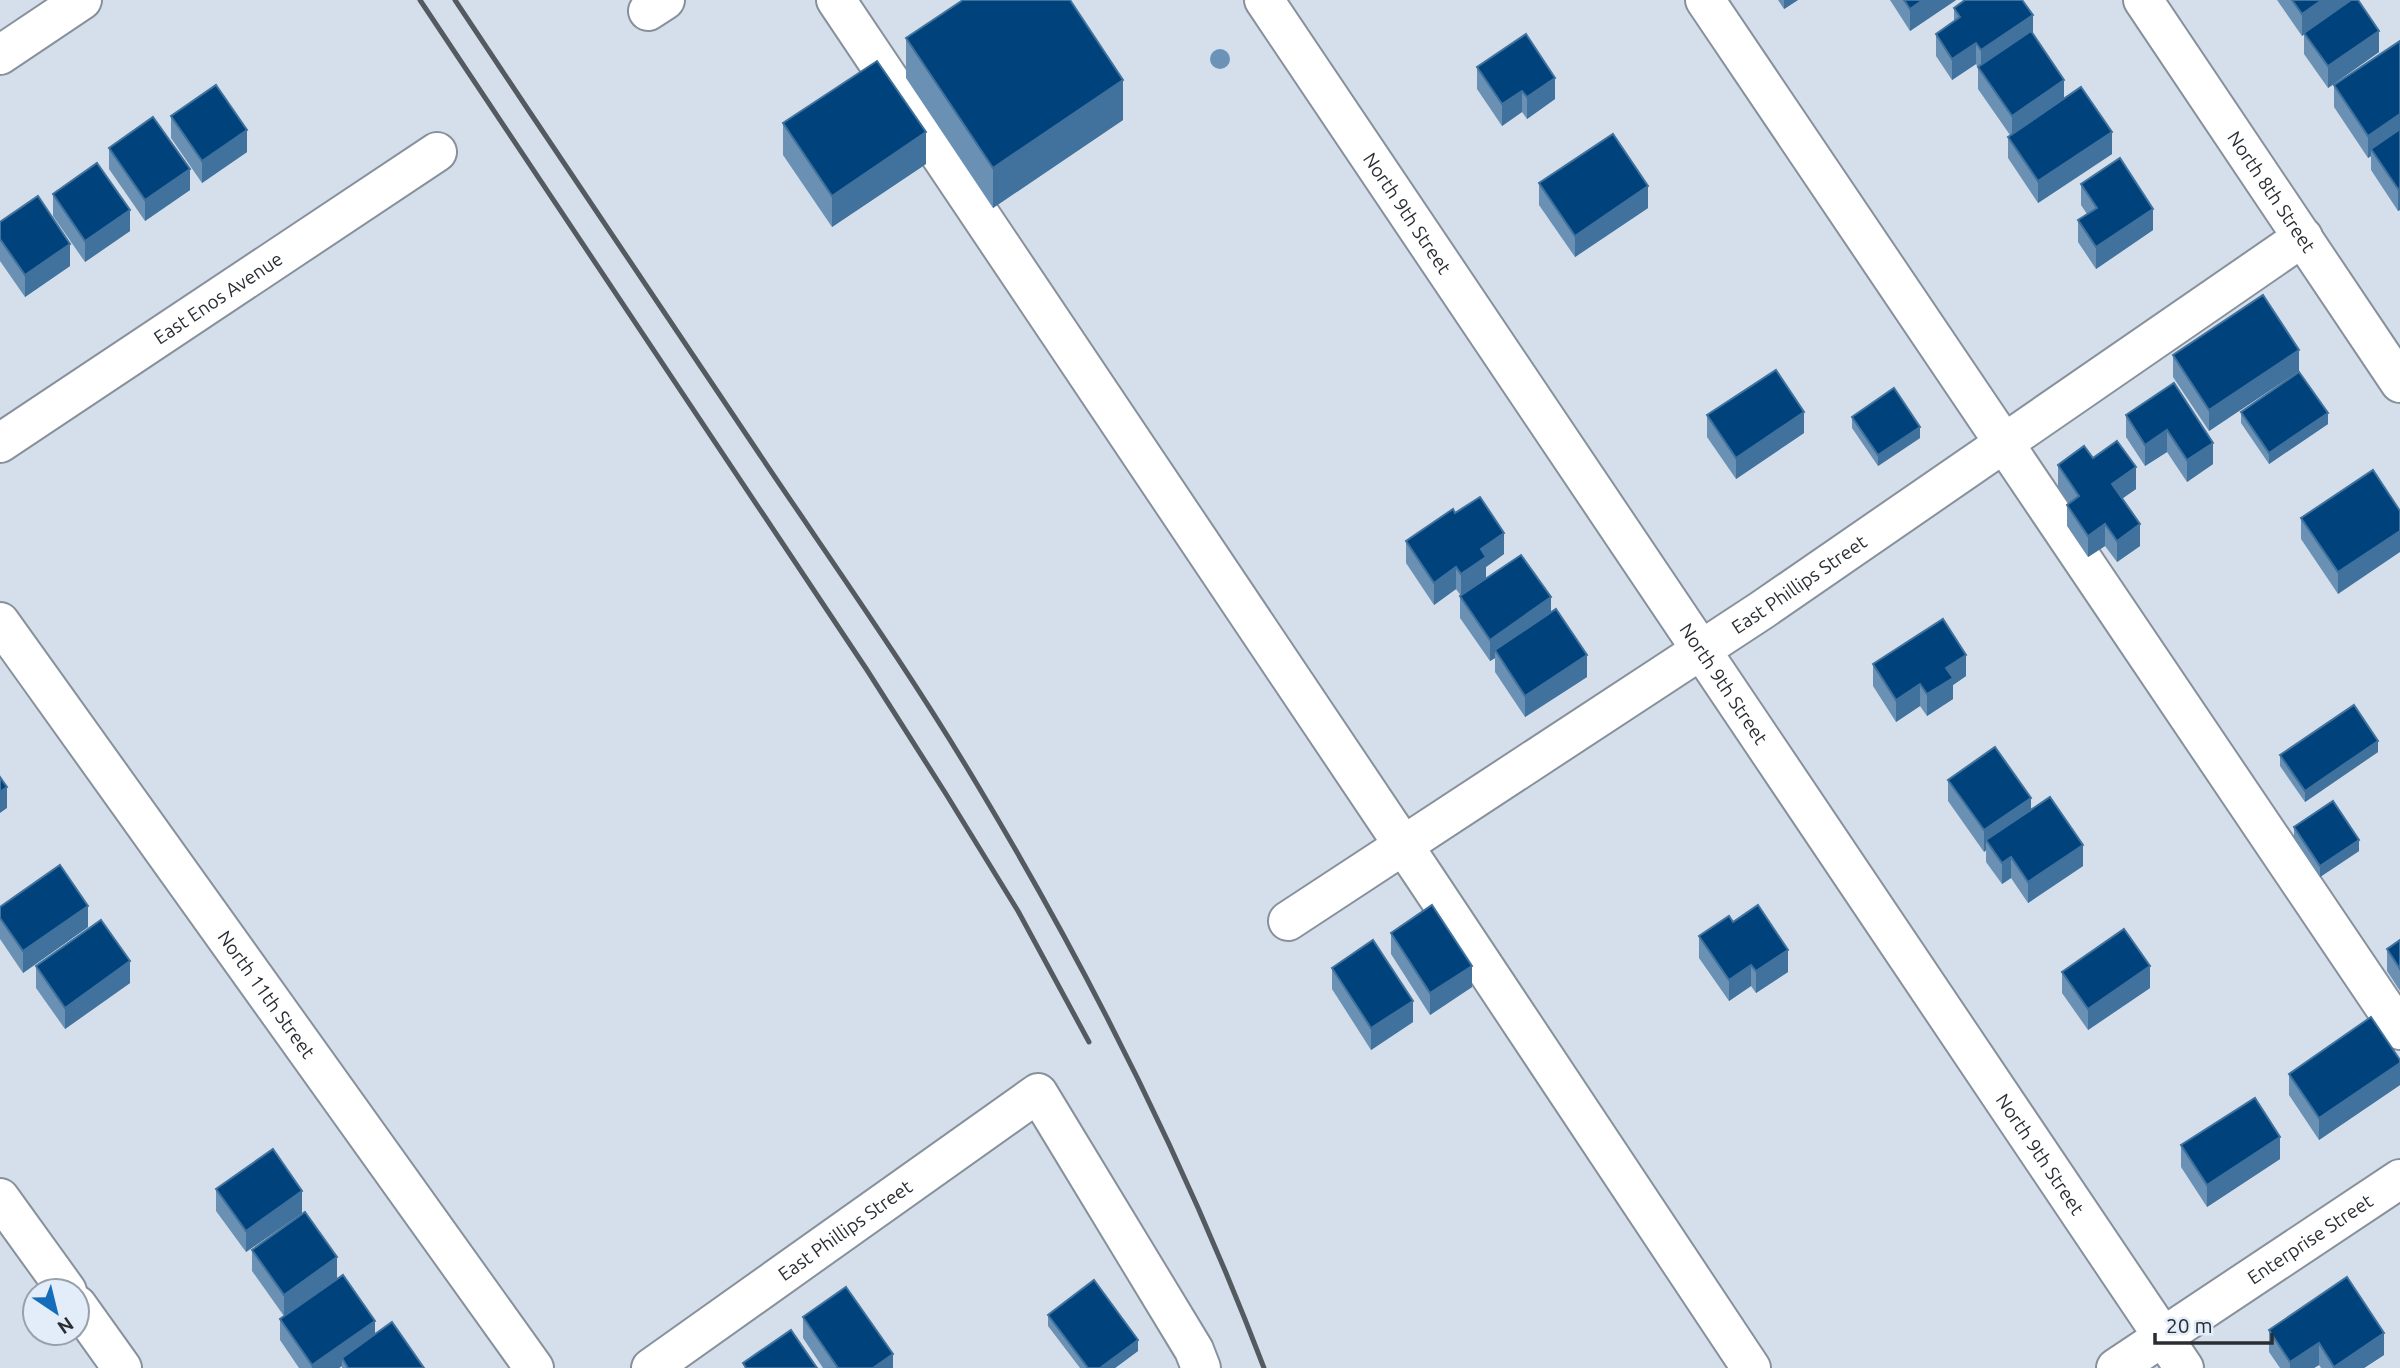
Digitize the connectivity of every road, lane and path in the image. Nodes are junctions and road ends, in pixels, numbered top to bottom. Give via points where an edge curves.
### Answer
1 (82, 0) edge
2 (836, 0) edge
3 (1264, 0) edge
4 (1704, 0) edge
5 (2143, 0) edge
6 (0, 55) edge
7 (437, 152) dead end
8 (2303, 237) junction
9 (2400, 383) edge
10 (0, 443) edge
11 (2002, 443) junction
12 (0, 622) edge
13 (1700, 650) junction
14 (1403, 845) junction
15 (1289, 921) dead end
16 (2400, 1030) edge
17 (2400, 1180) edge
18 (0, 1198) edge
19 (57, 1277) edge
20 (91, 1325) edge
21 (2163, 1336) junction
22 (122, 1368) edge
23 (534, 1368) edge
24 (651, 1368) edge
25 (1201, 1368) edge
26 (1751, 1368) edge
27 (2116, 1368) edge
28 (2184, 1368) edge

1 - 6 street
2 - 14 street
3 - 13 street, North 9th Street
4 - 11 street
5 - 8 street, North 8th Street
7 - 10 street, East Enos Avenue
8 - 9 street, North 8th Street
8 - 11 street, East Phillips Street
11 - 13 street, East Phillips Street
11 - 16 street
12 - 23 street, North 11th Street
13 - 14 street, East Phillips Street
13 - 21 street, North 9th Street
14 - 15 street, East Phillips Street
14 - 26 street
17 - 21 street, Enterprise Street
18 - 19 street
20 - 22 street
21 - 27 street, Enterprise Street
21 - 28 street, North 9th Street
24 - 25 street, East Phillips Street via 1038,1093

